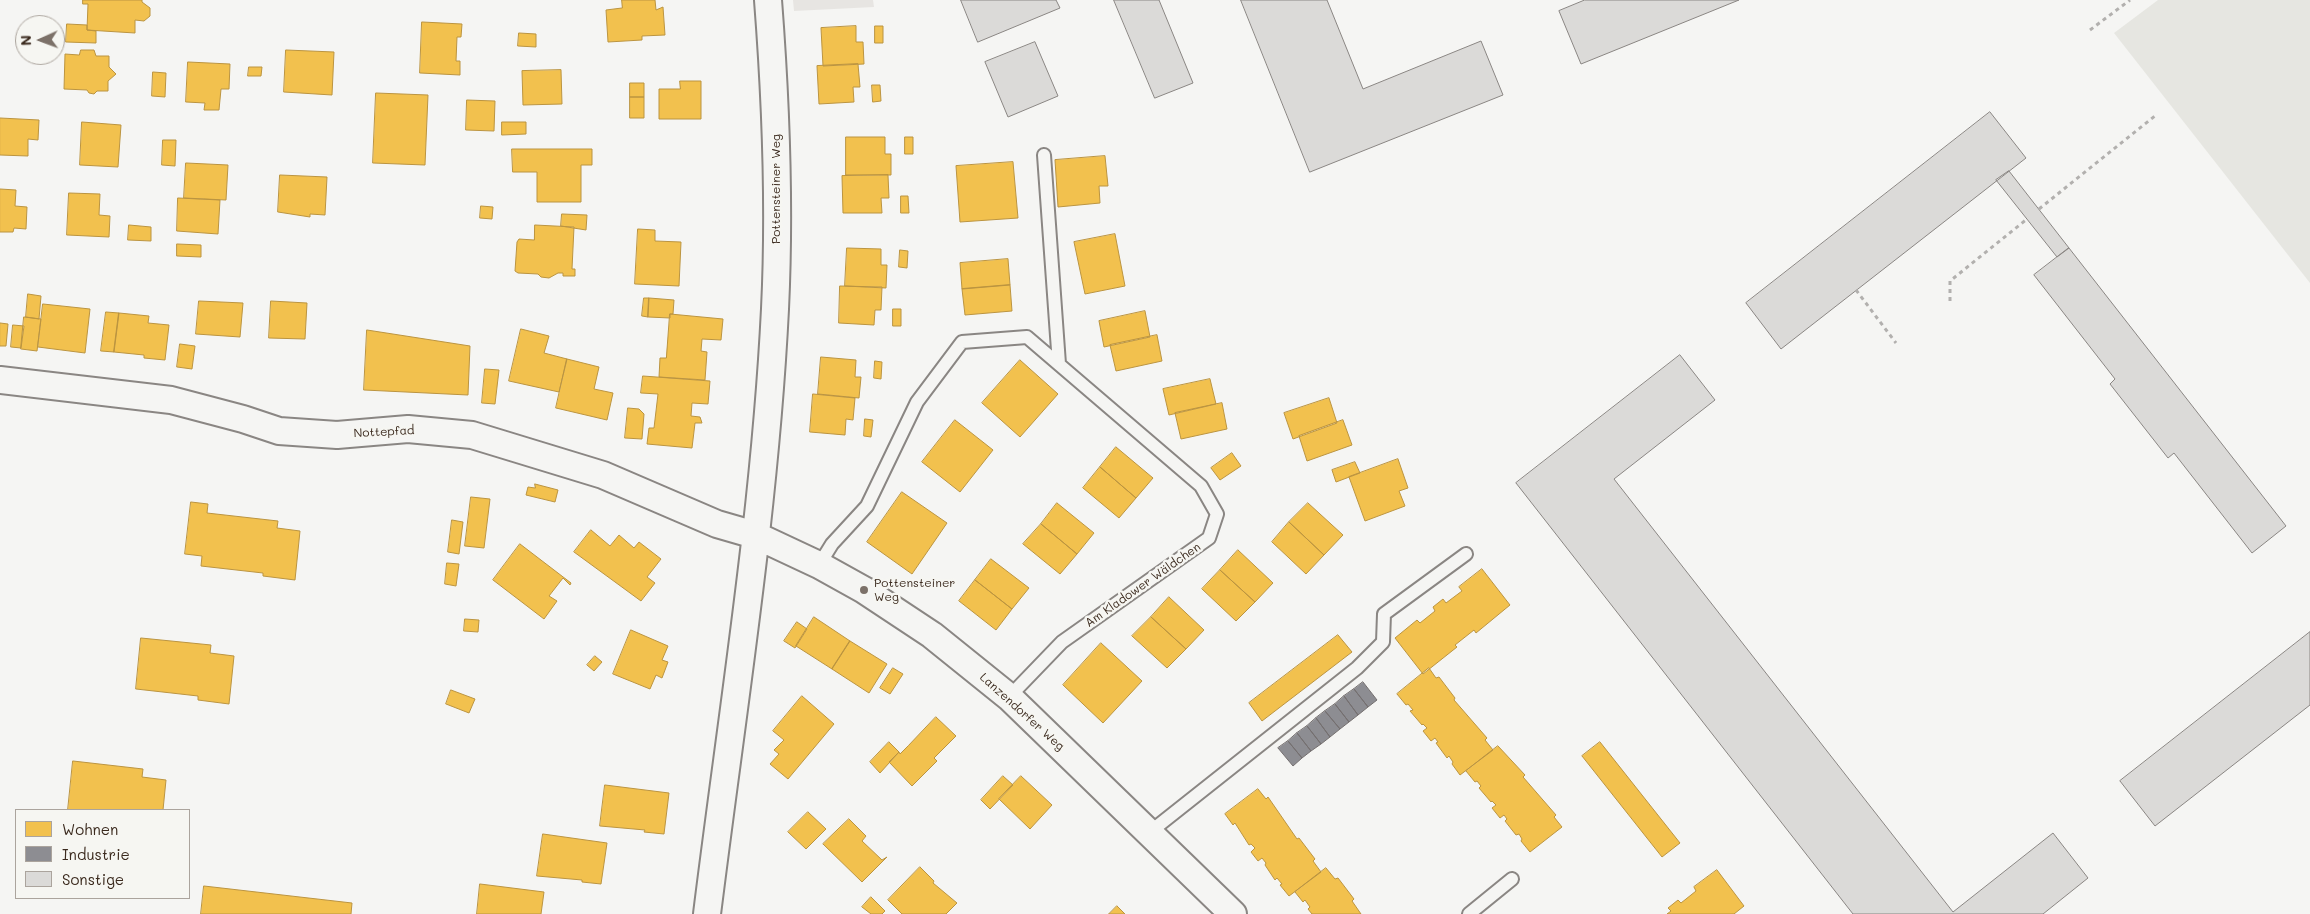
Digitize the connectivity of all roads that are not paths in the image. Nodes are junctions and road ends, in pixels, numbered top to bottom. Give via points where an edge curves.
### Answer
1 (768, 0) edge
2 (1044, 155) dead end
3 (1059, 364) junction
4 (0, 380) edge
5 (755, 535) junction
6 (1466, 554) dead end
7 (818, 565) junction
8 (1009, 697) junction
9 (1150, 832) junction
10 (1512, 879) dead end
11 (707, 914) edge
12 (1234, 914) edge
13 (1469, 914) edge

1 - 5 street, Pottensteiner Weg via 776,110 775,308
2 - 3 lane
3 - 7 lane, Am Kladower Wäldchen via 1028,337 962,342 917,402 867,506 832,544
3 - 8 lane, Am Kladower Wäldchen via 1201,486 1217,514 1208,538 1062,642
4 - 5 street, Nottepfad via 171,400 278,431 338,435 408,429 472,434 603,475 717,524
5 - 7 street, Lanzendorfer Weg
5 - 11 street, Pottensteiner Weg
6 - 9 lane via 1384,614 1383,642 1358,668
7 - 8 street, Lanzendorfer Weg via 864,590 932,635
8 - 9 street, Lanzendorfer Weg
9 - 12 street, Lanzendorfer Weg
10 - 13 lane

